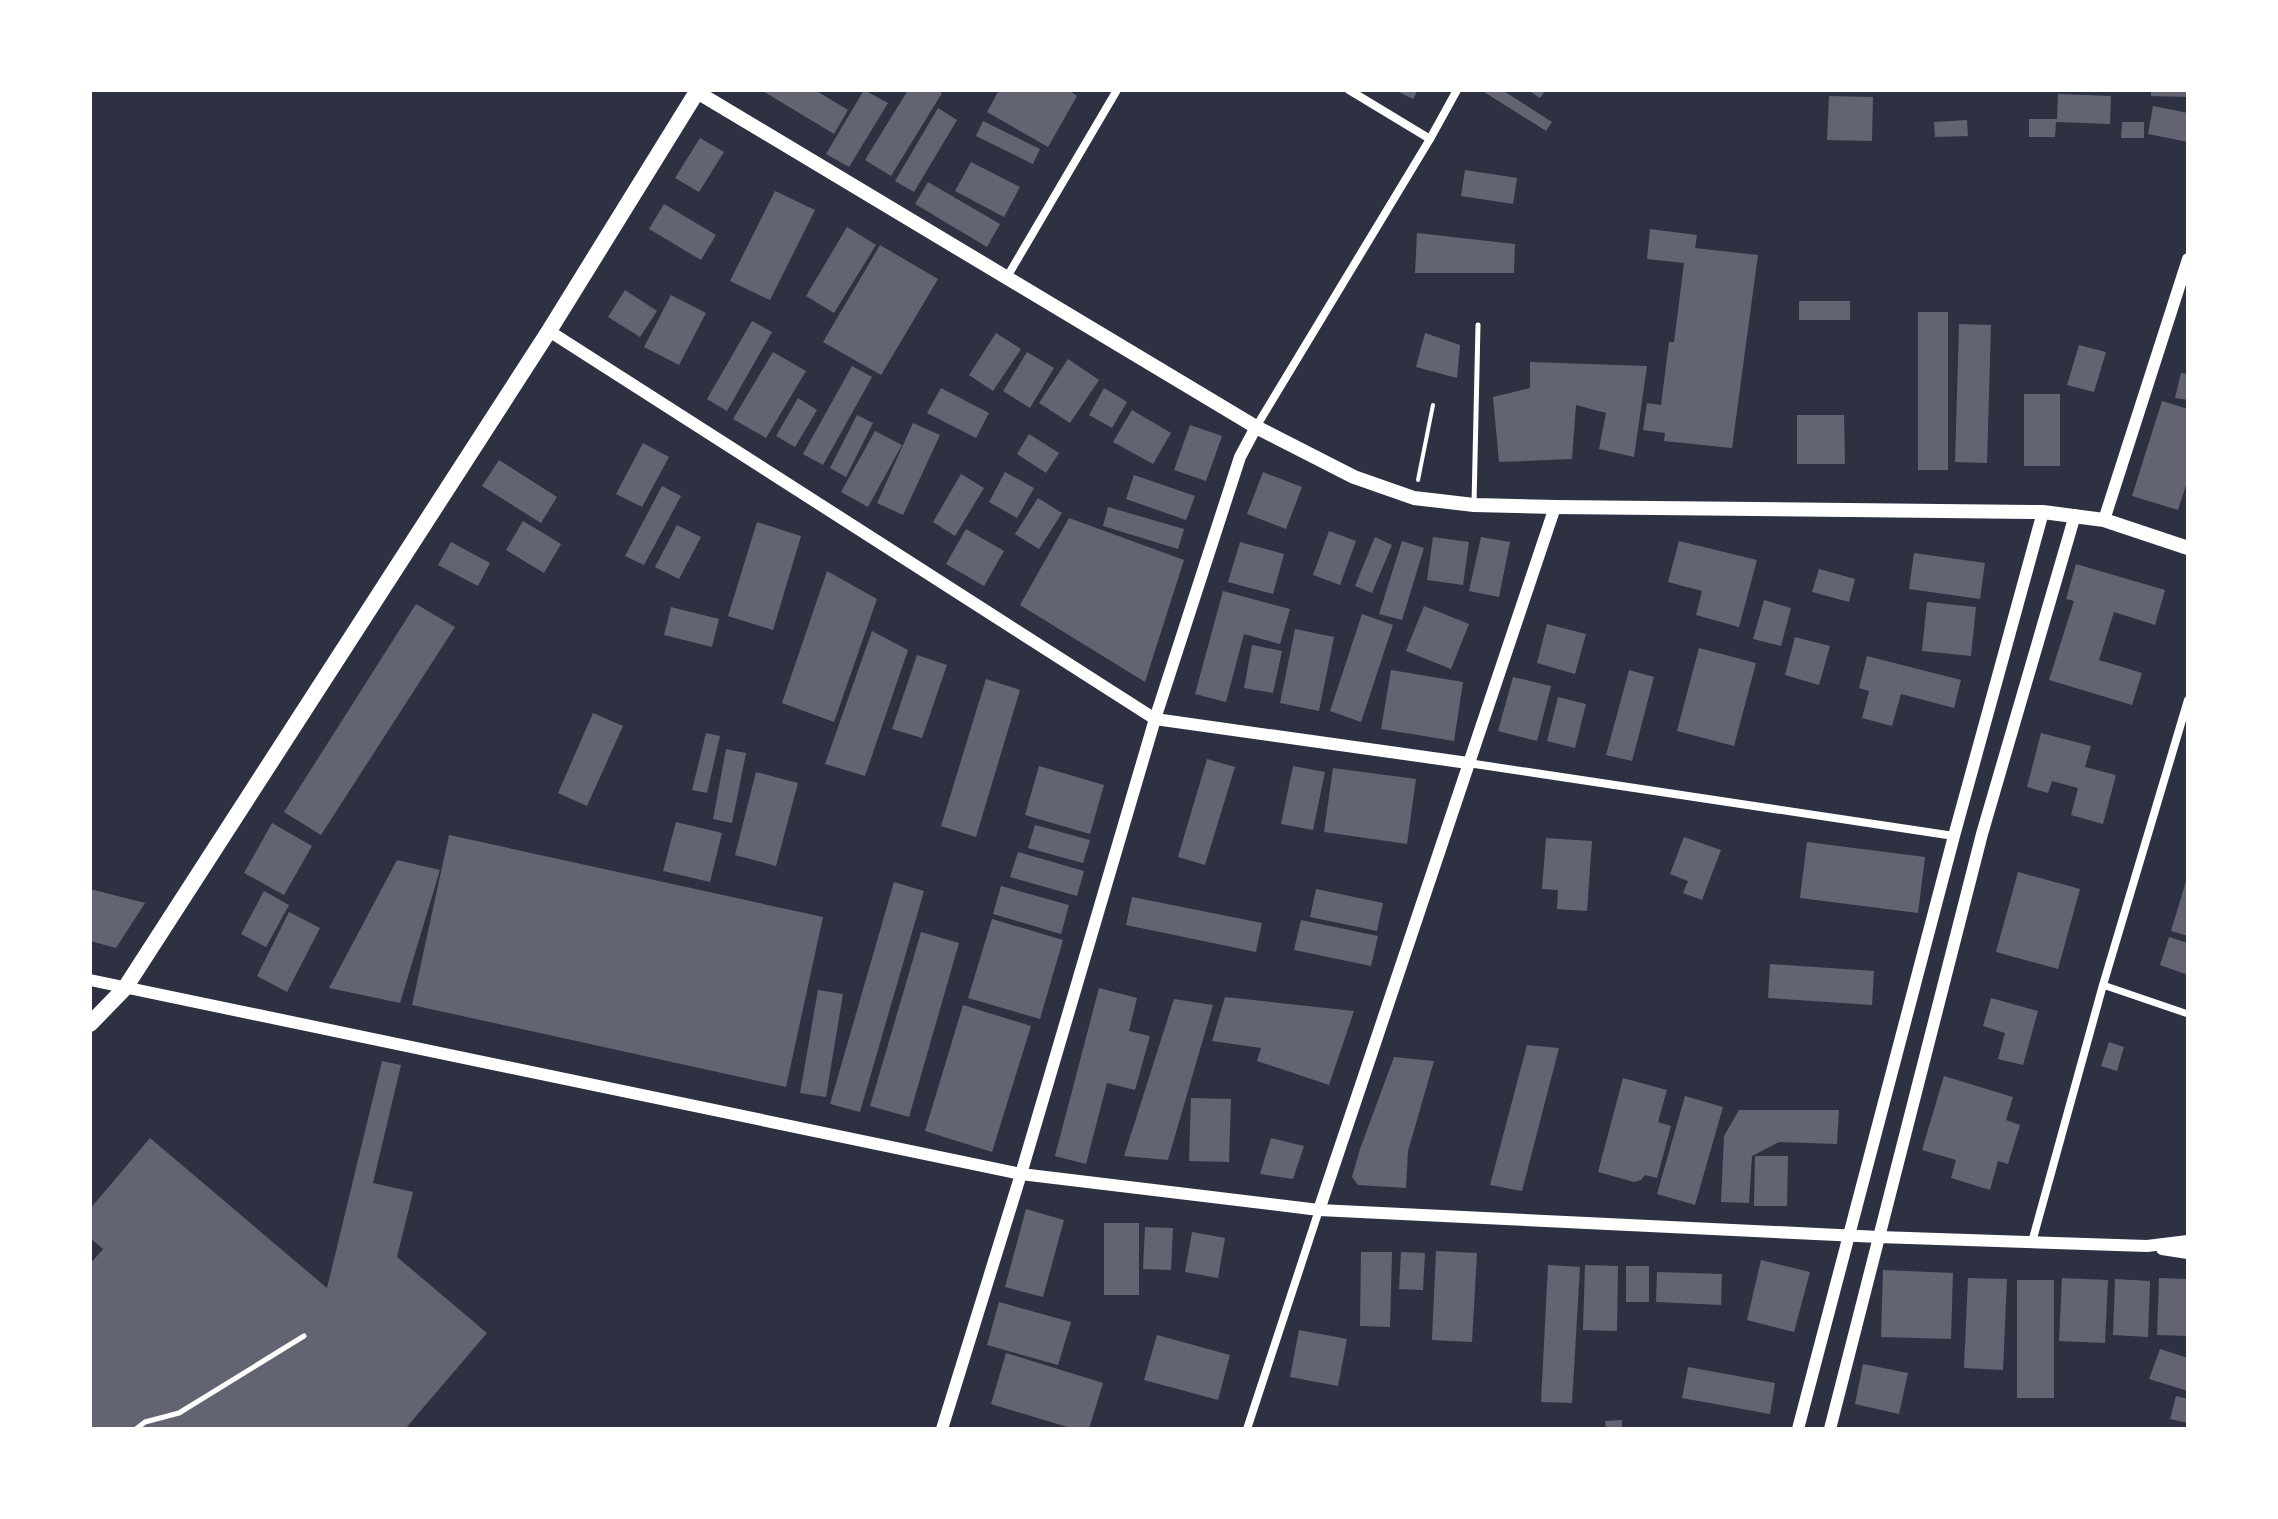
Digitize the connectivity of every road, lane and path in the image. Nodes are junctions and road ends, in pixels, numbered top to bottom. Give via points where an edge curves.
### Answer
1 (1117, 90) edge
2 (1349, 90) edge
3 (1457, 90) edge
4 (696, 91) edge
5 (1430, 139) junction
6 (2188, 259) edge
7 (1007, 277) junction
8 (1478, 325) dead end
9 (549, 331) junction
10 (1433, 405) dead end
11 (1256, 427) junction
12 (1414, 498) junction
13 (1474, 505) junction
14 (1555, 507) junction
15 (2043, 512) junction
16 (2075, 515) junction
17 (2104, 520) junction
18 (2188, 548) edge
19 (2188, 700) edge
20 (1155, 719) junction
21 (1468, 763) junction
22 (1954, 836) junction
23 (90, 980) edge
24 (2103, 985) junction
25 (125, 988) junction
26 (2188, 1014) edge
27 (90, 1024) edge
28 (1021, 1174) junction
29 (1319, 1210) junction
30 (1849, 1234) junction
31 (1879, 1237) junction
32 (2188, 1241) edge
33 (2032, 1242) junction
34 (2147, 1246) junction
35 (2188, 1253) edge
36 (304, 1336) dead end
37 (136, 1429) edge
38 (942, 1429) edge
39 (1247, 1429) edge
40 (1798, 1429) edge
41 (1830, 1429) edge

1 - 7 street
2 - 5 street
3 - 5 street
4 - 7 main road
4 - 9 main road
5 - 11 street
6 - 17 street
7 - 11 main road
8 - 13 lane
9 - 20 street
9 - 25 main road
10 - 12 path
11 - 12 main road via 1354,477
11 - 20 street via 1240,457
12 - 13 main road
13 - 14 main road
14 - 15 main road
14 - 21 street
15 - 16 main road
15 - 22 street
16 - 17 main road
16 - 31 street via 1982,834
17 - 18 main road
19 - 24 street
20 - 21 street
20 - 28 street
21 - 22 street
21 - 29 street
22 - 30 street
23 - 25 street
24 - 26 street
24 - 33 street
25 - 27 main road
25 - 28 street
28 - 29 street
28 - 38 street
29 - 30 street
29 - 39 street
30 - 31 street
30 - 40 street
31 - 33 street
31 - 41 street
32 - 34 street
33 - 34 street
34 - 35 street
36 - 37 lane via 179,1413

